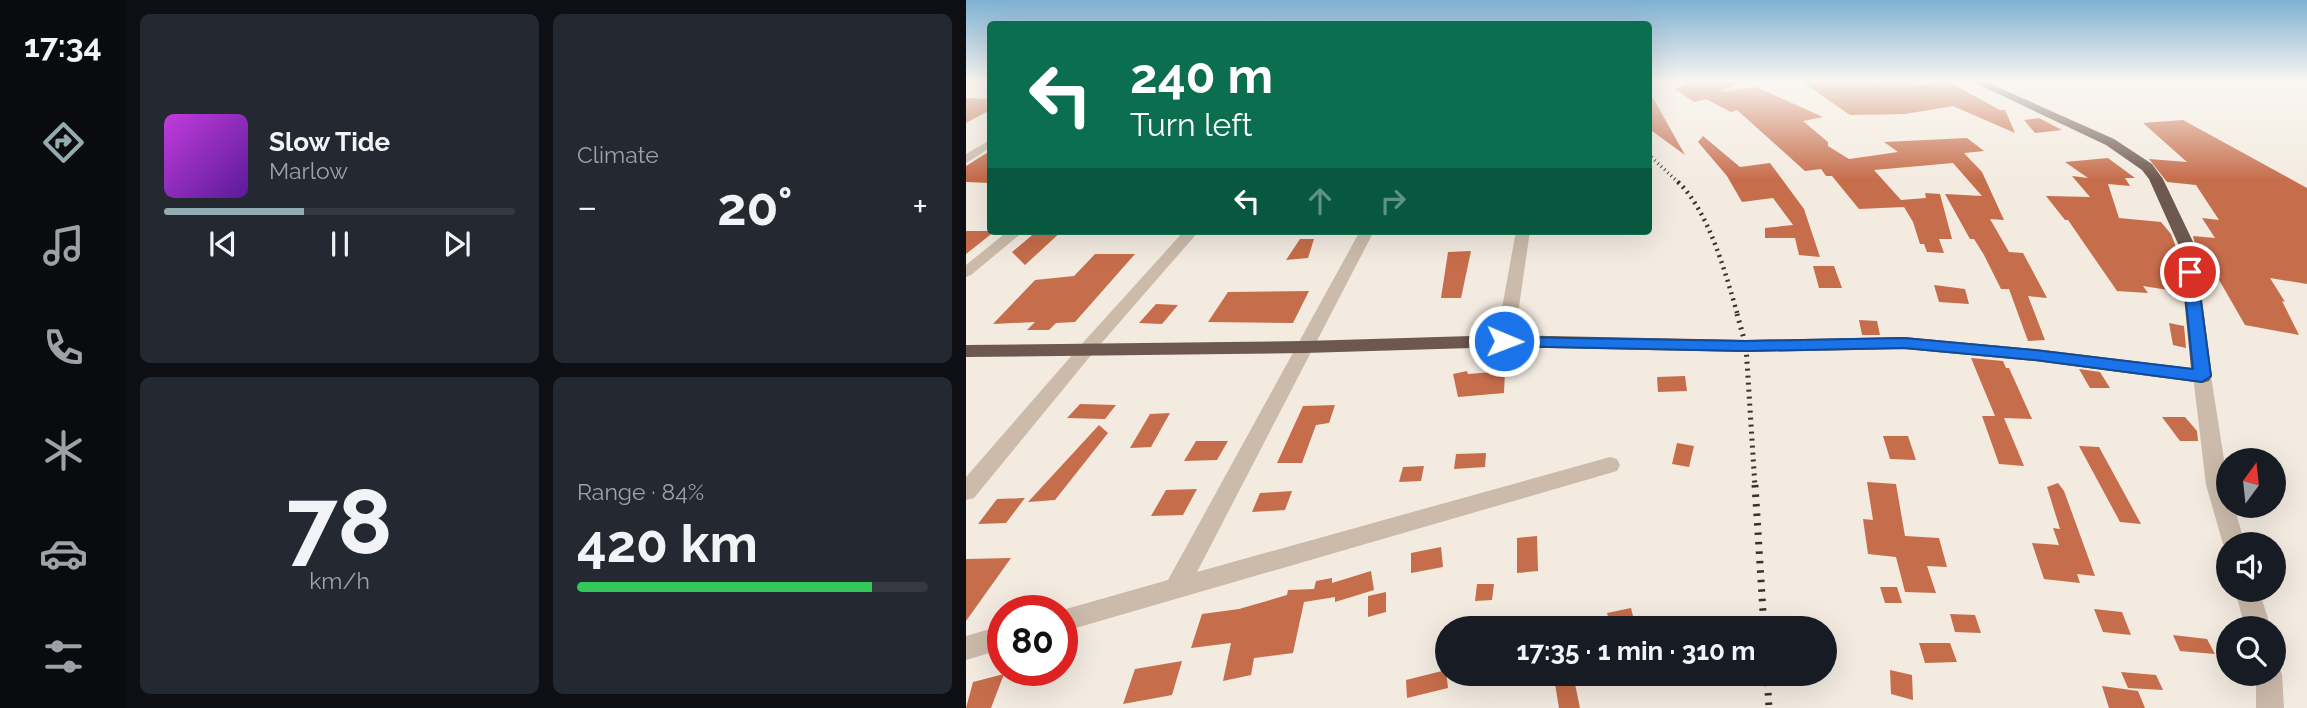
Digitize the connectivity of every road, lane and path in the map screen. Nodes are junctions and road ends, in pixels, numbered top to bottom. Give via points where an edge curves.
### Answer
1 (2049, 114) edge
2 (987, 145) edge
3 (966, 159) edge
4 (1012, 235) edge
5 (1188, 235) edge
6 (1365, 235) edge
7 (1522, 235) edge
8 (966, 272) edge
9 (1504, 341) junction
10 (1305, 347) junction
11 (1086, 350) junction
12 (966, 351) edge
13 (2202, 376) junction
14 (1611, 465) dead end
15 (966, 492) edge
16 (2231, 532) edge
17 (1176, 589) junction
18 (1078, 617) edge
19 (987, 642) edge
20 (966, 648) edge
21 (2269, 686) edge
22 (2270, 708) edge

1 - 13 highway via 2110,142 2157,179 2187,246
2 - 3 street
4 - 8 street
5 - 11 street
6 - 10 street
7 - 9 street
9 - 10 highway
9 - 13 highway via 1746,346 1904,343
10 - 11 highway
10 - 17 street
11 - 12 highway
11 - 15 street
13 - 16 street via 2217,485
14 - 17 street
17 - 18 street
19 - 20 street
21 - 22 street

